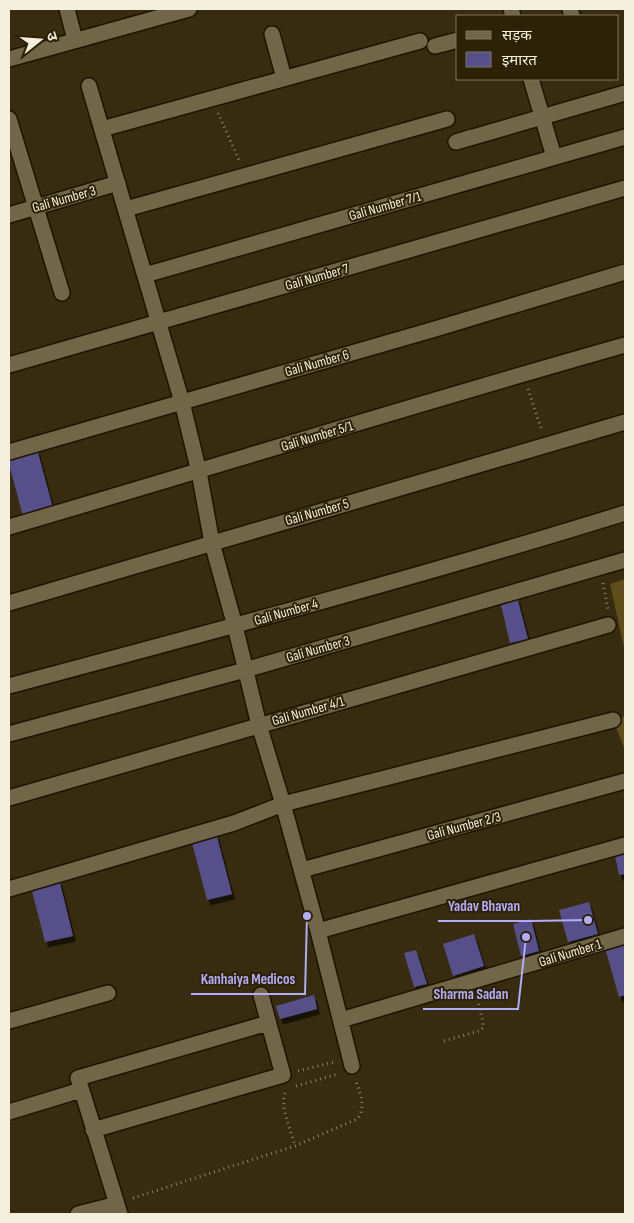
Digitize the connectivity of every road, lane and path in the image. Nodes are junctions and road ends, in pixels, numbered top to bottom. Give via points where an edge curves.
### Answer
1 (67, 9) edge
2 (189, 9) edge
3 (160, 13) edge
4 (272, 34) dead end
5 (75, 40) junction
6 (420, 41) dead end
7 (456, 41) edge
8 (435, 46) dead end
9 (9, 59) edge
10 (284, 78) junction
11 (531, 80) edge
12 (89, 86) dead end
13 (625, 93) edge
14 (212, 99) junction
15 (542, 117) junction
16 (9, 119) edge
17 (447, 119) dead end
18 (102, 129) junction
19 (472, 137) dead end
20 (625, 137) edge
21 (552, 150) dead end
22 (246, 175) junction
23 (118, 183) junction
24 (625, 188) edge
25 (36, 207) junction
26 (126, 209) junction
27 (9, 215) edge
28 (625, 272) edge
29 (145, 275) junction
30 (62, 293) dead end
31 (158, 322) junction
32 (625, 345) edge
33 (9, 364) edge
34 (524, 374) junction
35 (182, 402) junction
36 (625, 422) edge
37 (547, 445) junction
38 (9, 452) edge
39 (199, 472) junction
40 (625, 512) edge
41 (9, 528) edge
42 (212, 543) junction
43 (625, 560) edge
44 (596, 569) junction
45 (9, 603) edge
46 (608, 625) joint
47 (235, 626) junction
48 (245, 670) junction
49 (9, 686) edge
50 (613, 720) dead end
51 (259, 725) junction
52 (9, 734) edge
53 (625, 782) edge
54 (9, 798) edge
55 (284, 804) junction
56 (625, 844) edge
57 (302, 870) junction
58 (9, 889) edge
59 (318, 931) junction
60 (625, 936) edge
61 (474, 981) junction
62 (108, 993) dead end
63 (261, 995) dead end
64 (341, 1020) junction
65 (9, 1021) edge
66 (268, 1023) junction
67 (444, 1042) dead end
68 (351, 1065) junction
69 (287, 1081) junction
70 (81, 1090) junction
71 (286, 1091) dead end
72 (9, 1112) edge
73 (94, 1130) junction
74 (295, 1146) junction
75 (118, 1209) edge
76 (78, 1214) edge

1 - 5 street
2 - 3 street
3 - 5 street
4 - 10 street
5 - 9 street
6 - 10 street
7 - 8 street
10 - 14 street
11 - 15 street
12 - 18 street
13 - 15 street
14 - 18 street
14 - 22 path
15 - 19 street via 456,142
15 - 21 street
16 - 25 street
17 - 22 street
18 - 23 street
20 - 29 street, Gali Number 7/1
22 - 26 street
23 - 25 street, Gali Number 3
23 - 26 street
24 - 31 street, Gali Number 7
25 - 27 street, Gali Number 3
25 - 30 street
26 - 29 street
28 - 35 street, Gali Number 6
29 - 31 street
31 - 33 street, Gali Number 7
31 - 35 street
32 - 34 street, Gali Number 5/1
34 - 37 path
34 - 39 street, Gali Number 5/1
35 - 38 street, Gali Number 6
35 - 39 street
36 - 37 street, Gali Number 5
37 - 42 street, Gali Number 5
39 - 41 street, Gali Number 5/1
39 - 42 street
40 - 47 street, Gali Number 4
42 - 45 street, Gali Number 5
42 - 47 street
43 - 44 street, Gali Number 3
44 - 46 path via 608,604
44 - 48 street, Gali Number 3
46 - 51 street, Gali Number 4/1
47 - 48 street
47 - 49 street, Gali Number 4
48 - 51 street
48 - 52 street, Gali Number 3
50 - 55 street
51 - 54 street, Gali Number 4/1
51 - 55 street
53 - 57 street, Gali Number 2/3
55 - 57 street
55 - 58 street via 234,823
56 - 59 street
57 - 59 street
59 - 64 street
60 - 61 street, Gali Number 1
61 - 64 street, Gali Number 1
61 - 67 path via 483,1028
62 - 65 street
63 - 66 street
64 - 68 street
66 - 69 street
66 - 70 street via 78,1078
68 - 69 path
68 - 69 path
68 - 74 path via 363,1105 362,1112 357,1119
69 - 73 street
70 - 72 street
70 - 73 street
71 - 74 path via 284,1106
73 - 75 street
74 - 75 path
75 - 76 street

